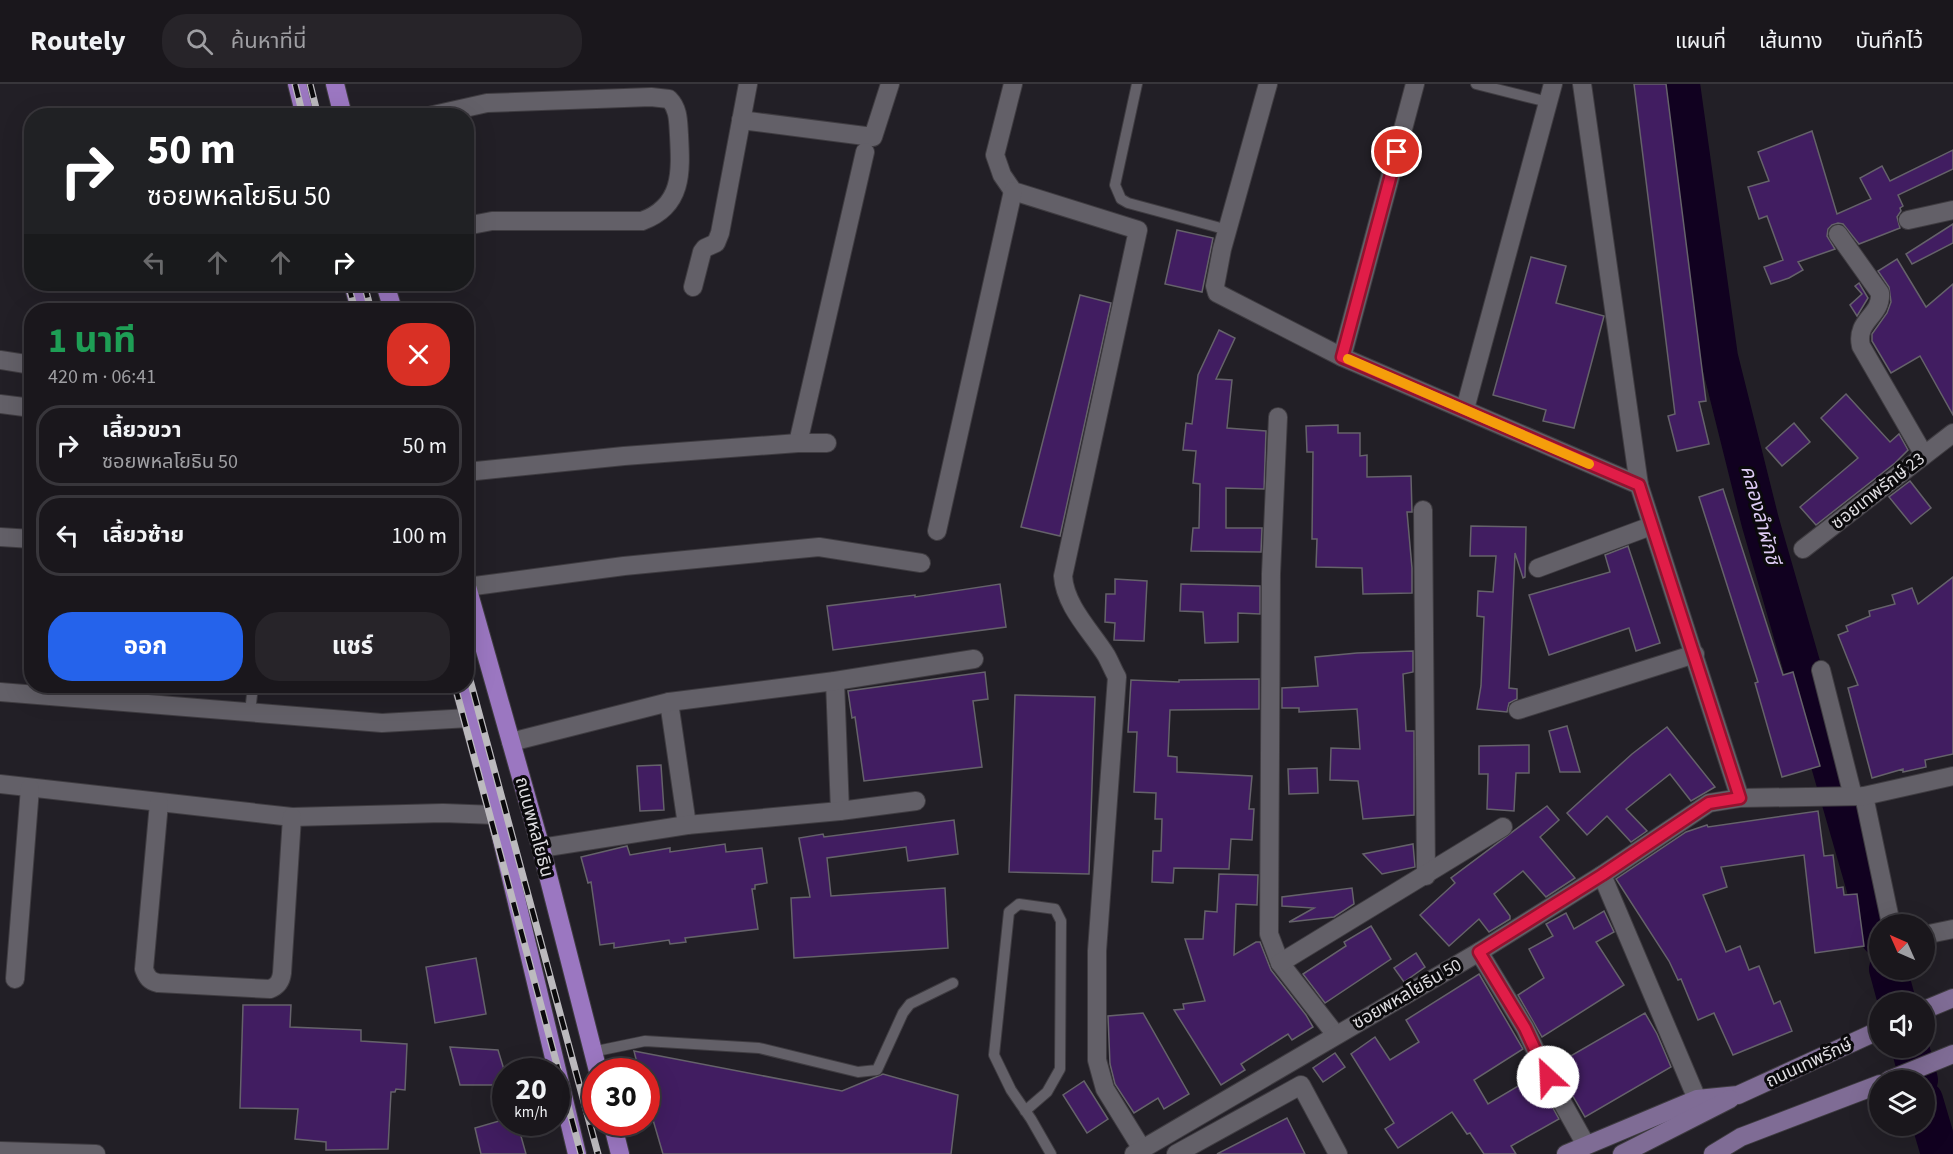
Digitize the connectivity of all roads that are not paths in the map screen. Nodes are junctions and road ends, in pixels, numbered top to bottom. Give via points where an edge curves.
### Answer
1 (297, 84) edge
2 (335, 84) edge
3 (748, 84) edge
4 (890, 84) edge
5 (1013, 84) edge
6 (1137, 84) edge
7 (1268, 84) edge
8 (1415, 84) edge
9 (1476, 84) edge
10 (1553, 84) edge
11 (1582, 84) edge
12 (1548, 102) junction
13 (304, 108) edge
14 (341, 108) edge
15 (465, 108) edge
16 (741, 120) junction
17 (865, 152) dead end
18 (1013, 191) junction
19 (1953, 210) edge
20 (1908, 220) dead end
21 (474, 224) edge
22 (1228, 230) junction
23 (1838, 234) dead end
24 (693, 287) dead end
25 (1342, 357) junction
26 (0, 360) edge
27 (24, 364) edge
28 (0, 404) edge
29 (24, 407) edge
30 (1465, 410) junction
31 (1278, 417) dead end
32 (1953, 433) edge
33 (798, 443) junction
34 (827, 443) dead end
35 (1924, 455) junction
36 (474, 471) edge
37 (1639, 485) junction
38 (1424, 510) dead end
39 (1651, 526) junction
40 (937, 531) dead end
41 (0, 537) edge
42 (24, 538) edge
43 (1803, 549) dead end
44 (921, 563) dead end
45 (1538, 568) dead end
46 (474, 584) edge
47 (474, 611) edge
48 (1695, 654) junction
49 (974, 658) dead end
50 (1821, 670) dead end
51 (835, 681) junction
52 (0, 692) edge
53 (252, 693) edge
54 (462, 693) edge
55 (669, 702) junction
56 (1518, 710) dead end
57 (250, 712) junction
58 (469, 718) junction
59 (510, 742) junction
60 (1953, 776) edge
61 (0, 784) edge
62 (30, 788) junction
63 (1855, 796) junction
64 (1740, 798) junction
65 (916, 801) dead end
66 (159, 803) junction
67 (840, 811) junction
68 (496, 815) junction
69 (292, 817) junction
70 (687, 825) junction
71 (1503, 827) dead end
72 (540, 848) junction
73 (1602, 875) junction
74 (1426, 876) junction
75 (1888, 914) edge
76 (1953, 929) edge
77 (1935, 933) edge
78 (1479, 952) junction
79 (1280, 963) junction
80 (15, 979) dead end
81 (953, 983) dead end
82 (1953, 998) edge
83 (1935, 1005) edge
84 (1336, 1035) junction
85 (1869, 1035) edge
86 (592, 1052) junction
87 (1953, 1054) edge
88 (594, 1058) edge
89 (1914, 1070) edge
90 (1869, 1088) edge
91 (1738, 1095) junction
92 (1697, 1099) junction
93 (1025, 1111) junction
94 (616, 1136) edge
95 (1741, 1137) junction
96 (1586, 1145) junction
97 (0, 1151) edge
98 (1138, 1152) edge
99 (96, 1154) edge
100 (577, 1154) edge
101 (621, 1154) edge
102 (1051, 1154) edge
103 (1176, 1154) edge
104 (1338, 1154) edge
105 (1566, 1154) edge
106 (1622, 1154) edge
107 (1702, 1154) edge
108 (1713, 1154) edge

1 - 13 main road
2 - 14 main road
3 - 16 street
4 - 16 street via 873,137
5 - 18 street via 995,154
6 - 22 lane via 1116,176 1116,192 1128,203
7 - 22 street
8 - 25 street
9 - 12 lane
10 - 12 street
11 - 37 street
12 - 30 street
15 - 21 street via 487,103 651,97 669,99 678,113 678,182 671,200 657,216 642,221 492,221
16 - 24 street via 720,233 716,243 702,252
17 - 33 street
18 - 40 street
18 - 98 street via 1138,230 1063,576 1075,609 1116,677 1097,951 1097,1060 1105,1089
19 - 20 street
22 - 25 street via 1215,286 1217,293
23 - 35 street via 1880,293 1877,308 1859,336 1861,346
25 - 30 street
26 - 27 street
28 - 29 street
30 - 37 street
31 - 79 street via 1271,574 1269,934
32 - 35 street, ซอยเทพรักษ์ 23
33 - 34 street
33 - 36 street
35 - 43 street, ซอยเทพรักษ์ 23
37 - 39 street
38 - 74 street
39 - 45 street
39 - 48 street
41 - 42 street
44 - 46 street via 819,547
47 - 59 main road, ถนนพหลโยธิน
48 - 56 street
48 - 64 street
49 - 51 street
50 - 63 street
51 - 55 street
51 - 67 street
52 - 57 street
53 - 57 lane
54 - 58 main road, ถนนพหลโยธิน
55 - 59 street
55 - 70 street
57 - 58 street via 382,723
58 - 68 main road, ถนนพหลโยธิน
59 - 72 main road, ถนนพหลโยธิน
60 - 63 street, ซอยพหลโยธิน 50
61 - 62 street
62 - 66 street
62 - 80 street
63 - 64 street, ซอยพหลโยธิน 50
63 - 75 street
64 - 73 street, ซอยพหลโยธิน 50 via 1709,803
65 - 67 street
66 - 69 street
66 - 69 street via 144,969 151,981 158,983 270,989 281,980
67 - 70 street
68 - 69 street
68 - 100 main road, ถนนพหลโยธิน
70 - 72 street
71 - 74 street
72 - 86 main road, ถนนพหลโยธิน
73 - 78 street, ซอยพหลโยธิน 50
73 - 92 street
74 - 79 street
76 - 77 street
78 - 84 street, ซอยพหลโยธิน 50
78 - 96 street via 1525,1028
79 - 84 street
81 - 86 lane via 910,1004 877,1070 858,1072 759,1048 645,1041
82 - 83 main road
84 - 98 street, ซอยพหลโยธิน 50
85 - 91 main road, ถนนเทพรักษ์
86 - 88 main road, ถนนพหลโยธิน
87 - 89 main road
90 - 95 main road
91 - 92 main road, ถนนเทพรักษ์
91 - 106 main road, ถนนเทพรักษ์
92 - 96 main road, ถนนเทพรักษ์
93 - 93 lane via 994,1055 1009,912 1019,904 1055,909 1061,921 1060,1069 1047,1092
93 - 102 lane
94 - 101 main road
95 - 107 main road
95 - 108 main road
96 - 105 main road, ถนนเทพรักษ์
97 - 99 street
103 - 104 street via 1301,1085

